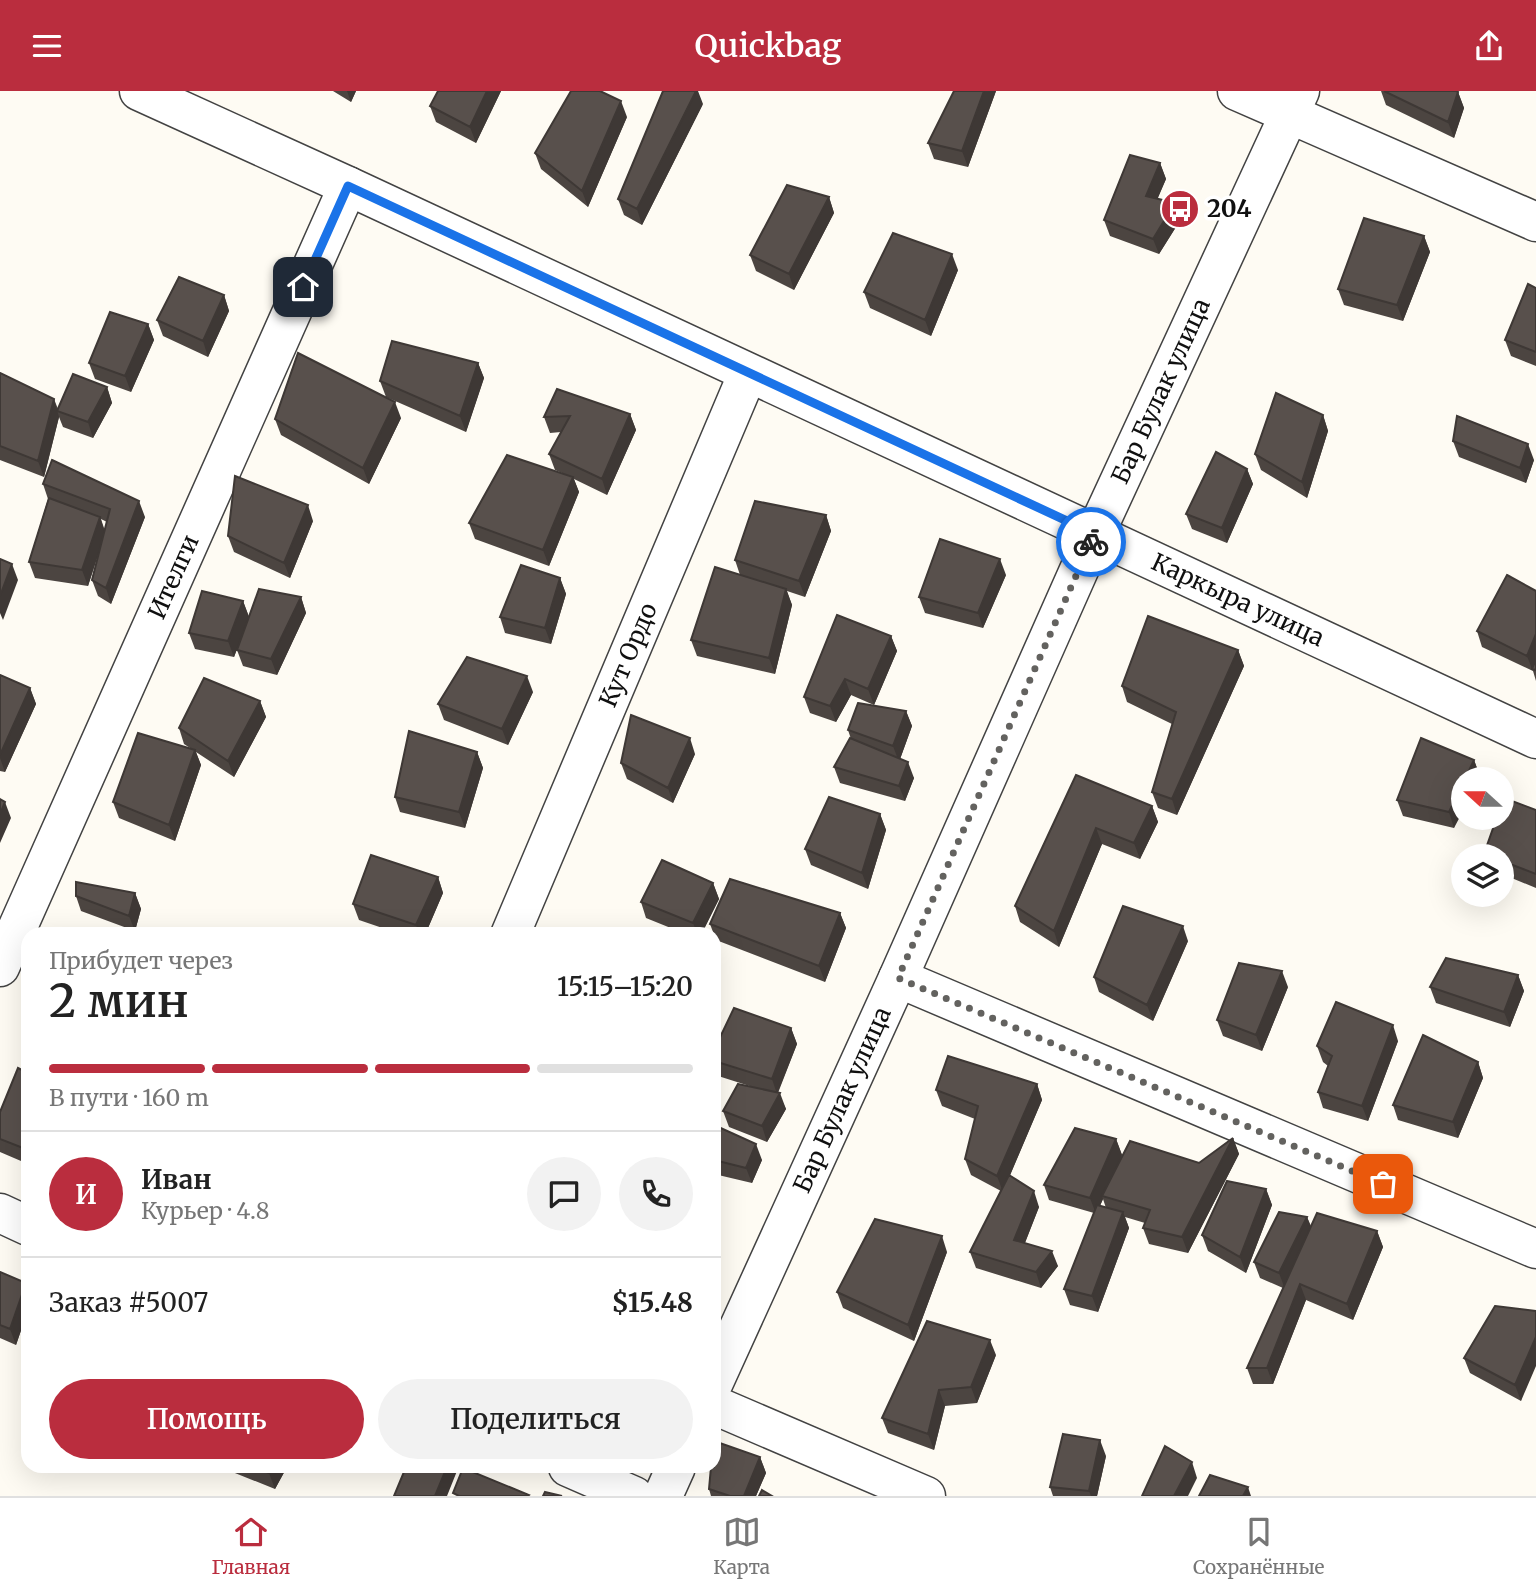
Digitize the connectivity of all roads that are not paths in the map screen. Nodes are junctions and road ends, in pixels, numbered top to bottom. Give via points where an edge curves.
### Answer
1 (139, 91) edge
2 (1237, 91) edge
3 (1295, 102) edge
4 (348, 186) junction
5 (1536, 222) edge
6 (748, 373) junction
7 (1095, 534) junction
8 (1536, 739) edge
9 (513, 927) edge
10 (0, 967) edge
11 (898, 978) junction
12 (0, 1213) edge
13 (21, 1223) edge
14 (1536, 1249) edge
15 (721, 1368) edge
16 (721, 1408) edge
17 (582, 1473) edge
18 (673, 1473) edge
19 (634, 1496) edge
20 (663, 1496) edge
21 (926, 1496) edge

1 - 4 street, Каркыра улица
2 - 3 street
3 - 5 street
3 - 7 street, Бар Булак улица
4 - 6 street, Каркыра улица
4 - 10 street, Ителги
6 - 7 street, Каркыра улица
6 - 9 street, Кут Ордо
7 - 8 street, Каркыра улица
7 - 11 street, Бар Булак улица
11 - 14 street
11 - 15 street, Бар Булак улица
12 - 13 street
16 - 21 street
17 - 19 street
18 - 20 street

